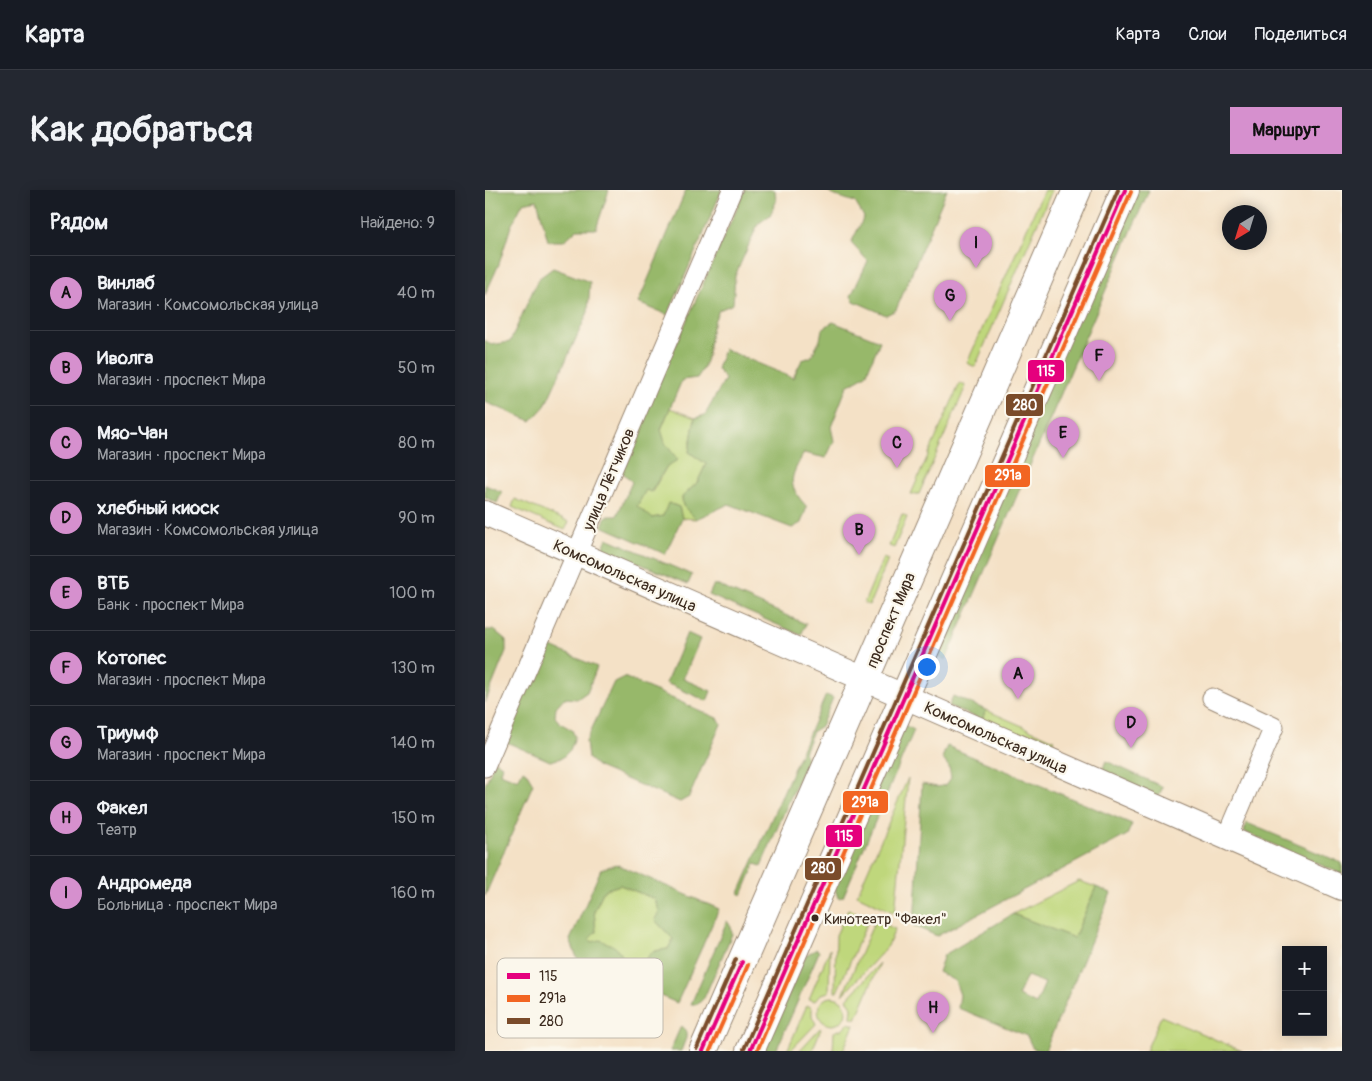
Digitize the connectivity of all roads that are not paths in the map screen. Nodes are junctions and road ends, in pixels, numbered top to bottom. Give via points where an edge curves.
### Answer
1 (732, 190) edge
2 (1077, 190) edge
3 (1125, 190) edge
4 (485, 513) edge
5 (577, 553) junction
6 (864, 680) junction
7 (905, 698) junction
8 (1212, 698) dead end
9 (485, 768) edge
10 (1227, 838) junction
11 (1342, 888) edge
12 (703, 1051) edge
13 (750, 1051) edge

1 - 5 street, улица Лётчиков
2 - 6 main road, проспект Мира
3 - 7 main road
4 - 5 street, Комсомольская улица
5 - 6 street, Комсомольская улица
5 - 9 street, улица Лётчиков
6 - 7 street, Комсомольская улица
6 - 12 main road, проспект Мира
7 - 10 street, Комсомольская улица
7 - 13 main road
8 - 10 street via 1274,727
10 - 11 street, Комсомольская улица

